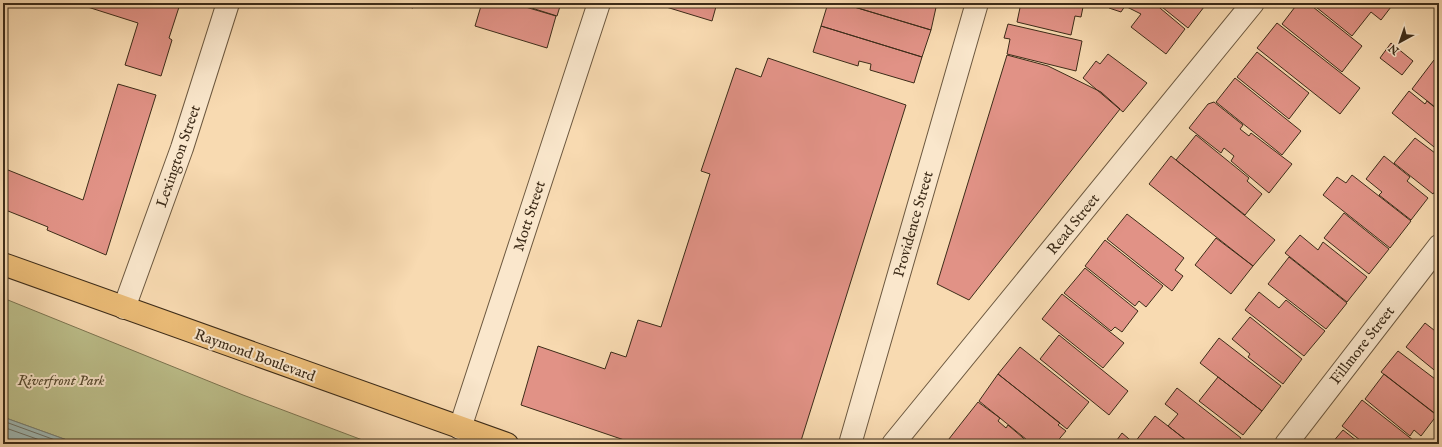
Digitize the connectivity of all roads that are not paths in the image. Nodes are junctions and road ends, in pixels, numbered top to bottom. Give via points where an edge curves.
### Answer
1 (228, 3) edge
2 (599, 3) edge
3 (977, 3) edge
4 (1253, 3) edge
5 (1439, 246) edge
6 (3, 264) edge
7 (124, 308) junction
8 (460, 428) junction
9 (507, 444) edge
10 (850, 444) edge
11 (893, 444) edge
12 (1286, 444) edge

1 - 7 street, Lexington Street via 182,148
2 - 8 street, Mott Street
3 - 10 street, Providence Street
4 - 11 street, Read Street
5 - 12 street, Fillmore Street
6 - 7 main road, Raymond Boulevard
7 - 8 main road, Raymond Boulevard
8 - 9 main road, Raymond Boulevard

